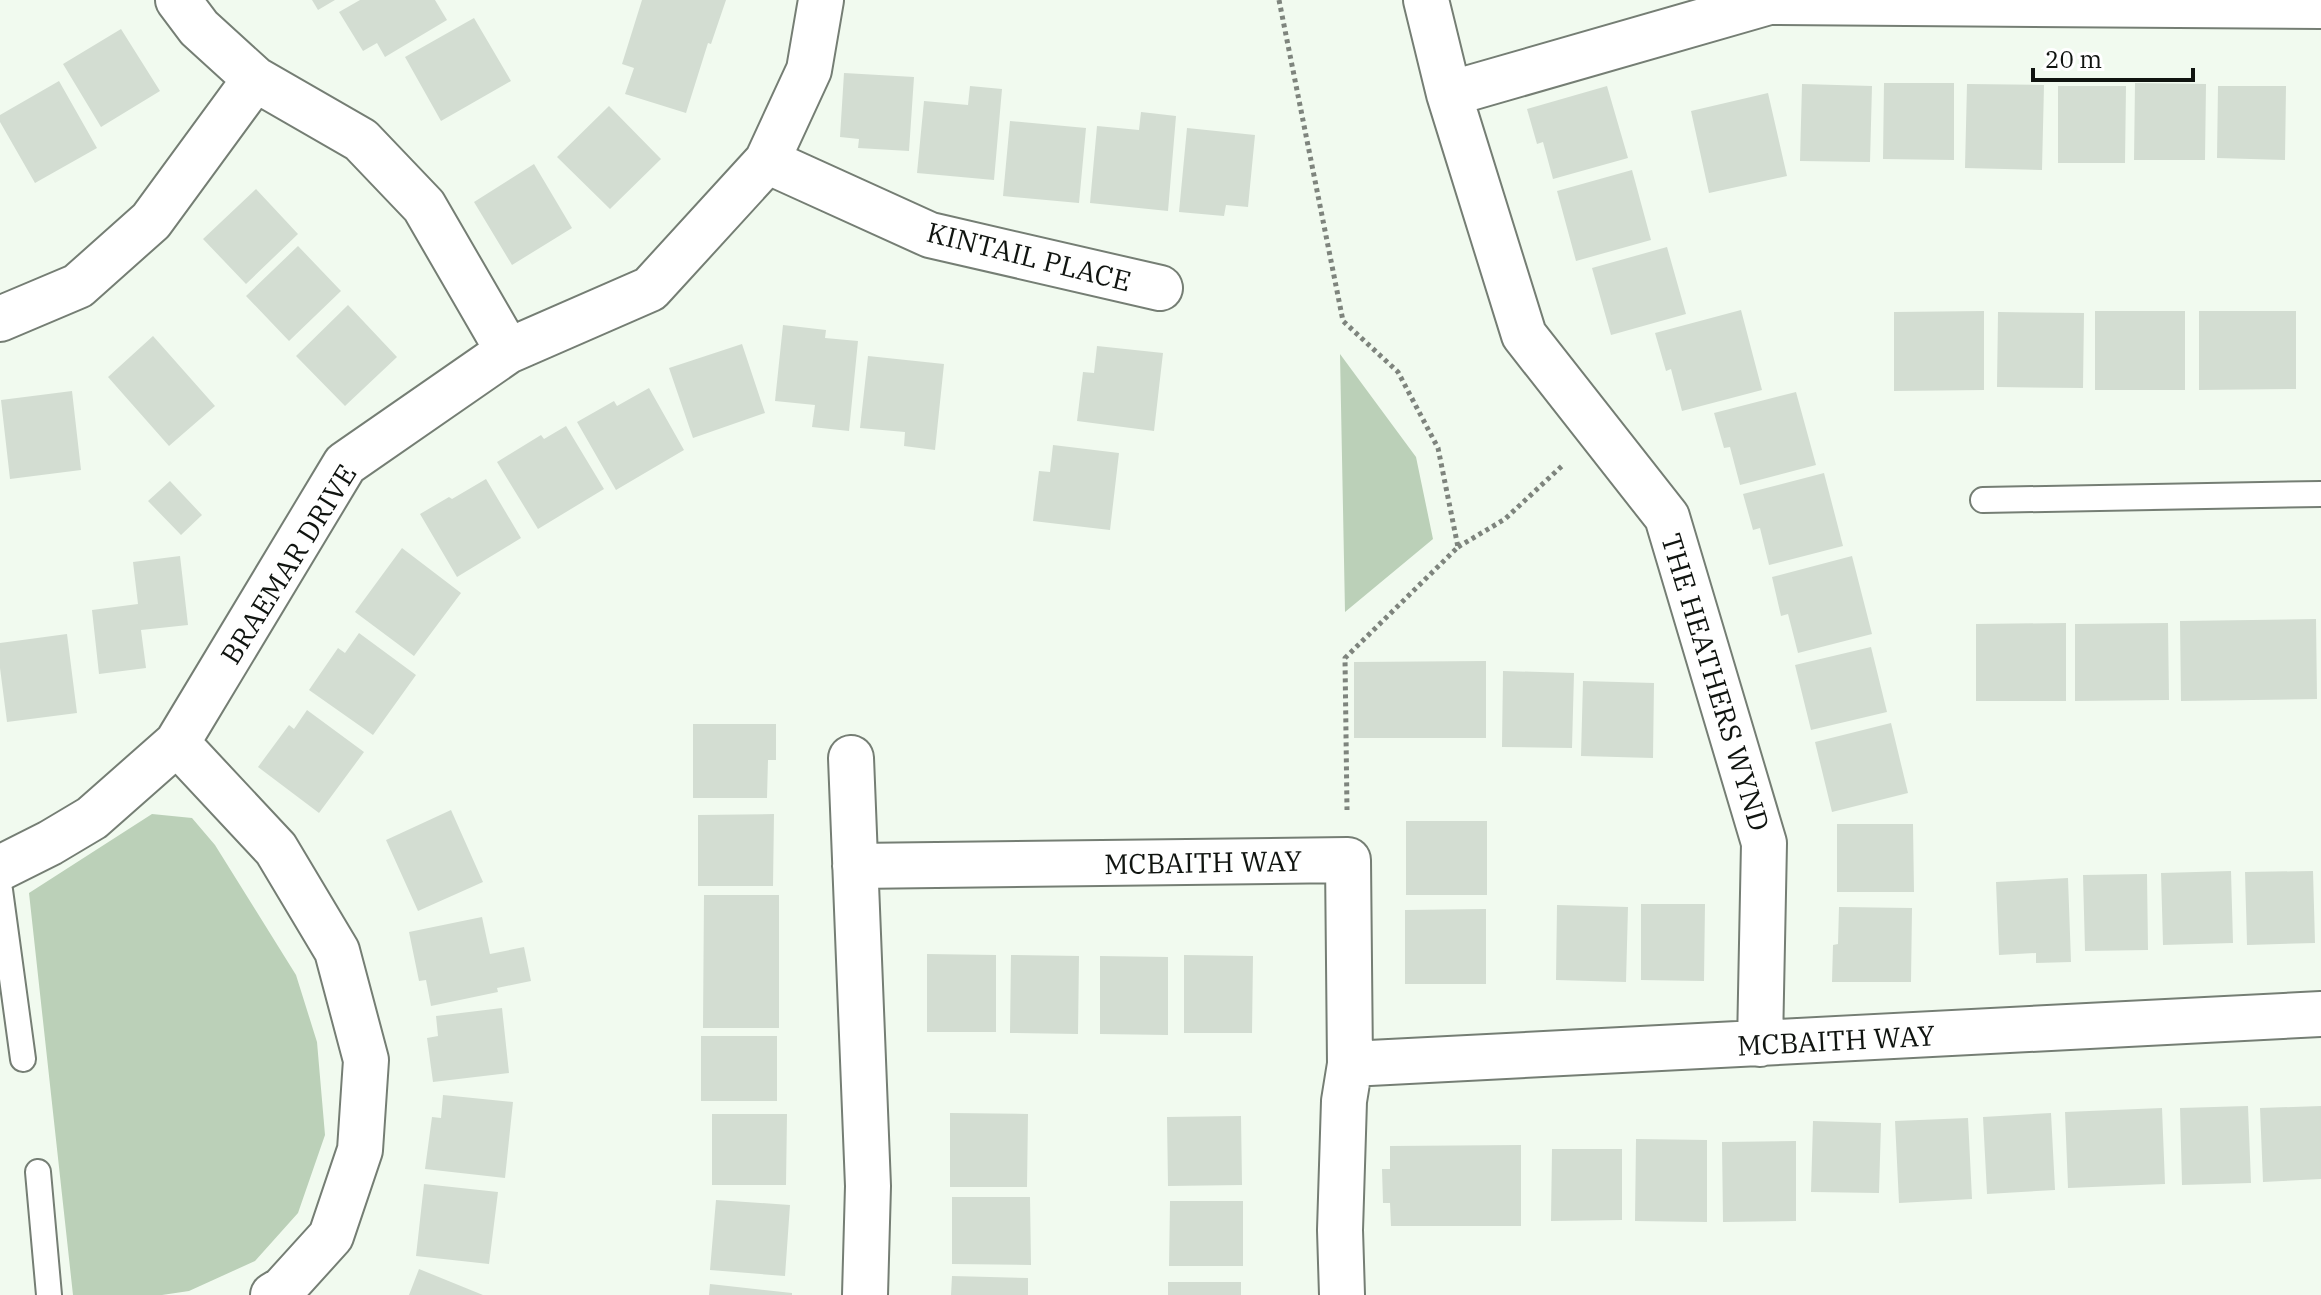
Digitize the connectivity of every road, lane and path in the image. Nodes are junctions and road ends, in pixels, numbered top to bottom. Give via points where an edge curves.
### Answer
1 (178, 0) edge
2 (821, 0) edge
3 (1279, 0) edge
4 (1426, 0) edge
5 (2321, 6) edge
6 (255, 79) junction
7 (1449, 94) junction
8 (767, 161) junction
9 (1160, 288) dead end
10 (0, 319) edge
11 (508, 351) junction
12 (1573, 398) junction
13 (2321, 494) edge
14 (1983, 500) dead end
15 (1458, 547) junction
16 (177, 743) junction
17 (851, 758) dead end
18 (1348, 860) junction
19 (855, 866) junction
20 (0, 868) edge
21 (0, 890) edge
22 (2321, 1014) edge
23 (1760, 1044) junction
24 (23, 1059) dead end
25 (1350, 1064) junction
26 (38, 1172) dead end
27 (49, 1295) edge
28 (273, 1295) edge
29 (865, 1295) edge
30 (1342, 1295) edge

1 - 6 street via 199,28
2 - 8 street, BRAEMAR DRIVE via 809,70
3 - 15 path via 1343,321 1398,372 1438,448
4 - 7 street, THE HEATHERS WYND
5 - 7 street via 1769,2
6 - 10 street via 151,221 78,286
6 - 11 street via 361,140 424,206
7 - 12 street, THE HEATHERS WYND via 1524,335
8 - 9 street, KINTAIL PLACE via 930,235
8 - 11 street, BRAEMAR DRIVE via 650,289
11 - 16 street, BRAEMAR DRIVE via 345,464
12 - 15 path via 1564,464 1505,519
12 - 23 street, THE HEATHERS WYND via 1667,517 1764,843
13 - 14 lane
15 - 18 path via 1345,658
16 - 20 street, BRAEMAR DRIVE via 92,818
16 - 28 street via 276,849 330,938 366,1060 360,1150 331,1236
17 - 19 street
18 - 19 street, MCBAITH WAY
18 - 25 street
19 - 29 street via 868,1186
21 - 24 lane
22 - 23 street, MCBAITH WAY
23 - 25 street, MCBAITH WAY
25 - 30 street via 1344,1101
26 - 27 lane

